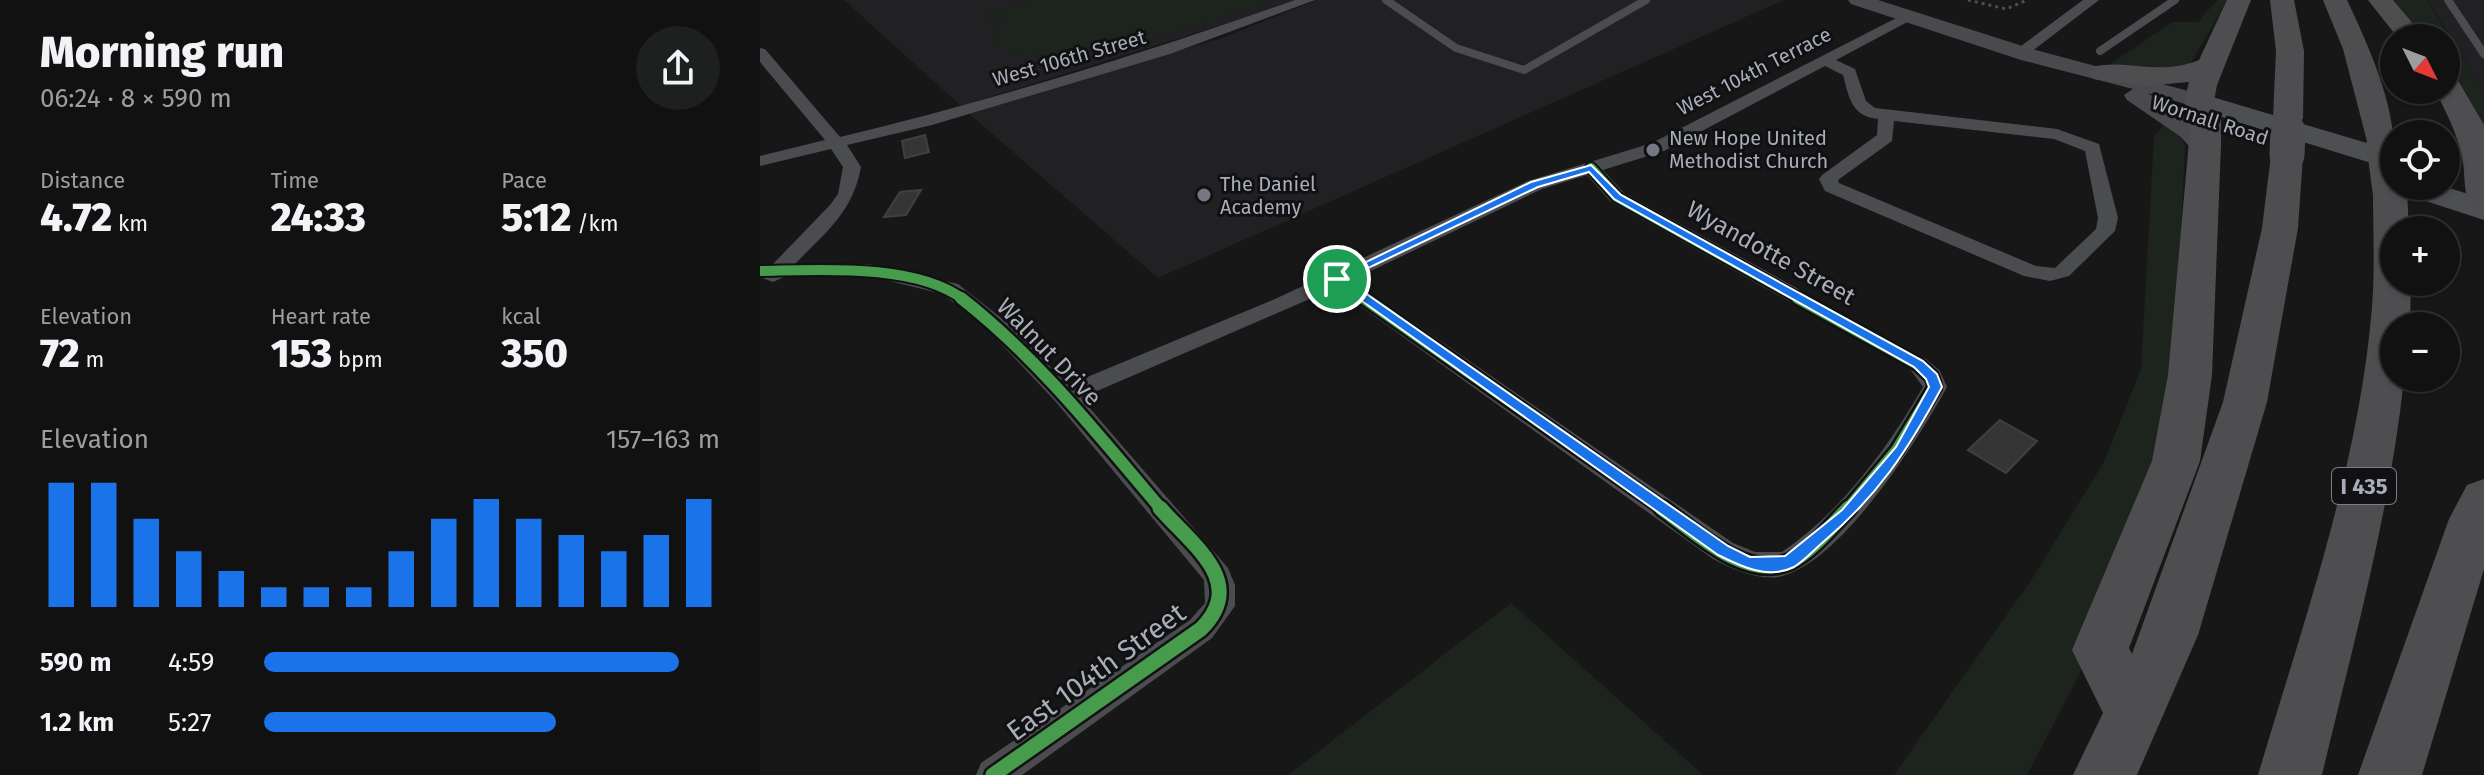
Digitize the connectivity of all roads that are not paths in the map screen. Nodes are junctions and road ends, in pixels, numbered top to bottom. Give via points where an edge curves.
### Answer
1 (1308, 0) edge
2 (1406, 0) edge
3 (1646, 0) edge
4 (1858, 0) edge
5 (2175, 0) edge
6 (2239, 0) edge
7 (2282, 0) edge
8 (2335, 0) edge
9 (2380, 0) edge
10 (2448, 0) edge
11 (2085, 1) edge
12 (1390, 2) edge
13 (1908, 16) junction
14 (2400, 24) edge
15 (2483, 51) edge
16 (760, 52) edge
17 (2021, 52) junction
18 (1825, 60) junction
19 (2101, 62) junction
20 (767, 69) edge
21 (2457, 104) edge
22 (2205, 108) junction
23 (1886, 115) junction
24 (2380, 124) edge
25 (837, 144) junction
26 (760, 161) edge
27 (1591, 168) junction
28 (2380, 168) edge
29 (2460, 180) edge
30 (2460, 182) edge
31 (2483, 185) edge
32 (2394, 200) edge
33 (770, 270) edge
34 (1337, 279) junction
35 (760, 287) edge
36 (1065, 396) junction
37 (2484, 498) edge
38 (1221, 603) joint
39 (2134, 714) junction
40 (993, 775) edge
41 (2105, 775) edge
42 (2290, 775) edge
43 (2390, 775) edge

1 - 25 street, West 106th Street via 1222,34
2 - 12 lane
3 - 12 lane via 1524,70 1456,48
4 - 13 main road, Wornall Road
5 - 19 lane
6 - 22 highway
7 - 39 highway via 2290,51 2288,136 2270,284 2245,402 2170,635
8 - 24 highway, I 435
9 - 14 highway
10 - 15 lane
11 - 17 street via 2054,31
13 - 17 main road, Wornall Road
13 - 18 street, West 104th Terrace
16 - 20 street
17 - 19 main road, Wornall Road
17 - 22 main road, Wornall Road via 2135,95 2190,132
18 - 23 street via 1850,72 1853,93 1863,109
18 - 27 street, West 104th Terrace via 1658,147
19 - 22 highway via 2162,79 2192,74
20 - 25 street
21 - 31 highway via 2469,126
22 - 28 main road, Wornall Road
22 - 39 highway via 2190,375 2176,461 2100,650
23 - 23 street via 2076,139 2093,148 2108,218 2105,231 2062,272 2031,272 1832,187 1828,179 1886,137
25 - 26 street, West 106th Street
25 - 33 street via 852,167 847,194
27 - 34 street, West 104th Terrace via 1535,185
27 - 34 street, Wyandotte Street via 1617,197 1918,364 1932,377 1935,387 1901,450 1847,514 1789,562 1747,563 1723,551
29 - 31 main road
30 - 31 main road, Wornall Road
32 - 42 highway, I 435 via 2392,307 2375,435
33 - 35 street
33 - 36 street, Walnut Drive via 869,270 950,289 997,326
34 - 36 street, West 104th Terrace
36 - 38 street, Walnut Drive via 1218,576
37 - 43 highway
38 - 40 street, East 104th Street via 1201,629
39 - 41 highway

